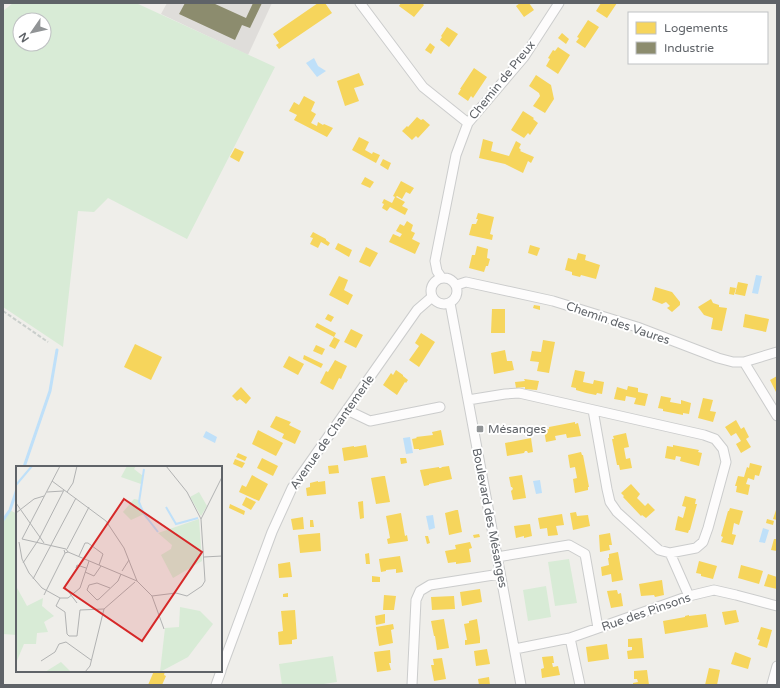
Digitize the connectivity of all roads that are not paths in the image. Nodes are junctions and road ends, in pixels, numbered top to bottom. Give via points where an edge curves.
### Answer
1 (360, 3) edge
2 (559, 3) edge
3 (468, 123) junction
4 (441, 278) junction
5 (456, 285) junction
6 (432, 297) junction
7 (450, 303) junction
8 (777, 352) edge
9 (744, 362) junction
10 (468, 400) junction
11 (440, 408) dead end
12 (347, 410) junction
13 (593, 410) junction
14 (777, 416) edge
15 (670, 553) junction
16 (497, 557) junction
17 (500, 574) junction
18 (689, 596) junction
19 (777, 606) edge
20 (598, 628) junction
21 (570, 638) junction
22 (515, 649) junction
23 (777, 666) edge
24 (222, 667) edge
25 (220, 672) edge
26 (772, 684) dead end
27 (216, 685) edge
28 (412, 685) edge
29 (521, 685) edge
30 (580, 685) edge

1 - 3 street via 423,87
2 - 3 street, Chemin de Preux via 524,57
3 - 4 street, Chemin de Preux via 456,155 435,260
4 - 5 street via 452,279
4 - 6 street via 432,285
5 - 7 street via 456,297
5 - 9 street, Chemin des Vaures via 466,282 553,301 637,327 718,358
6 - 7 street via 442,304
6 - 12 street, Avenue de Chantemerle via 417,310
7 - 10 street, Boulevard des Mésanges
8 - 9 street, Chemin des Vaures
9 - 14 street
10 - 13 street via 519,393
10 - 16 street, Boulevard des Mésanges
11 - 12 street via 370,422
12 - 24 street, Avenue de Chantemerle via 292,488 272,532
13 - 15 street via 610,502 617,512 658,550
13 - 15 street via 704,435 715,440 723,449 726,462 703,542 696,548
15 - 18 street
16 - 17 street, Boulevard des Mésanges
16 - 20 street via 569,544 585,554
17 - 22 street, Boulevard des Mésanges
17 - 28 street via 430,585 420,591 416,600
18 - 19 street, Rue des Pinsons via 714,590
18 - 20 street, Rue des Pinsons
20 - 21 street, Rue des Pinsons
21 - 22 street, Rue des Pinsons
21 - 30 street
22 - 29 street, Boulevard des Mésanges
23 - 26 street
25 - 27 street, Avenue de Chantemerle

